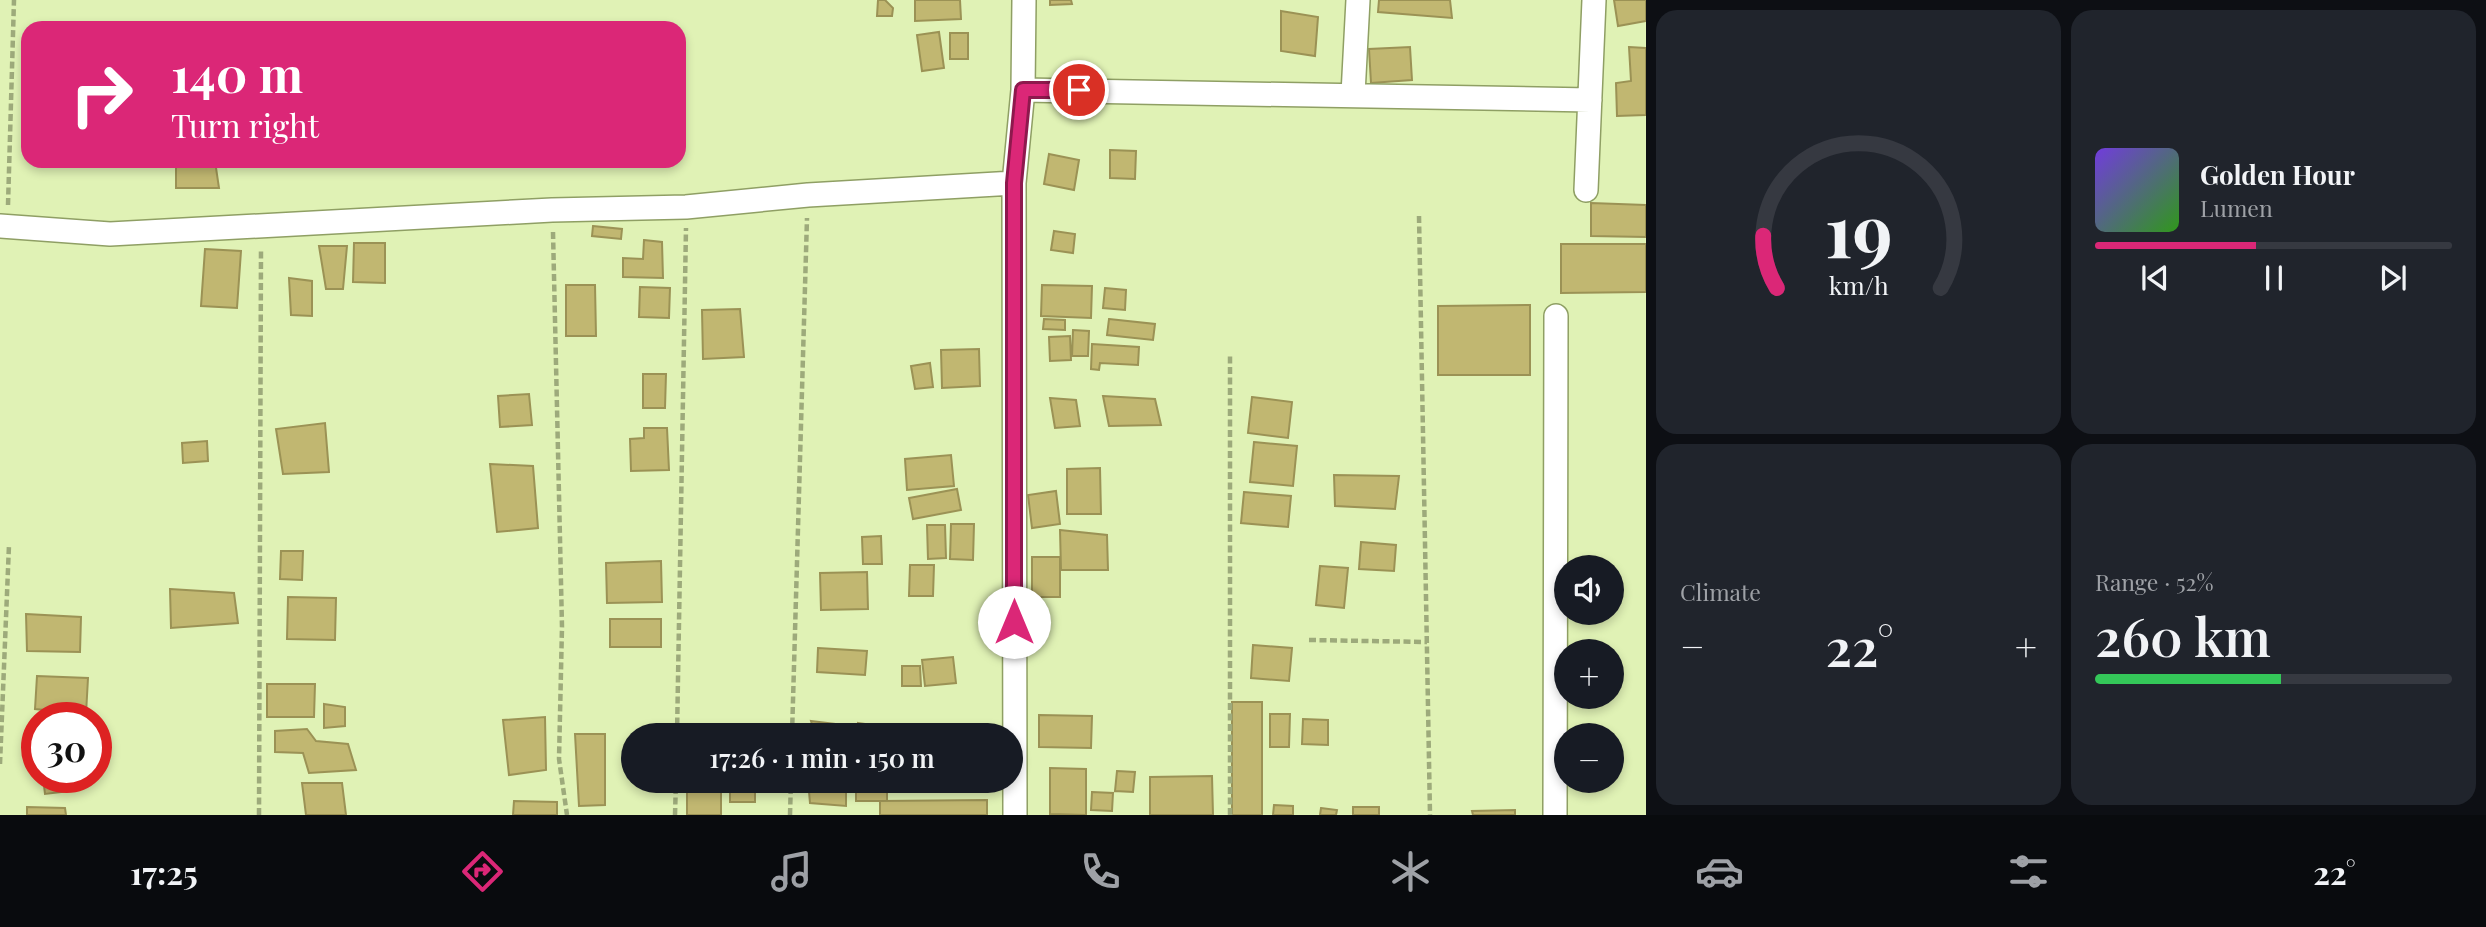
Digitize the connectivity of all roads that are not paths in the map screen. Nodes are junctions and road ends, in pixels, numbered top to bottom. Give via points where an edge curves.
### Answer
1 (1024, 0) edge
2 (1358, 0) edge
3 (1594, 0) edge
4 (1023, 90) junction
5 (1353, 94) junction
6 (1590, 100) junction
7 (1014, 183) junction
8 (1586, 190) dead end
9 (4, 226) edge
10 (1556, 316) dead end
11 (1015, 815) edge
12 (1555, 815) edge

1 - 4 street
2 - 5 street
3 - 6 street
4 - 5 street
4 - 7 street
5 - 6 street
6 - 8 street
7 - 9 street via 686,207 110,234
7 - 11 street
10 - 12 street

